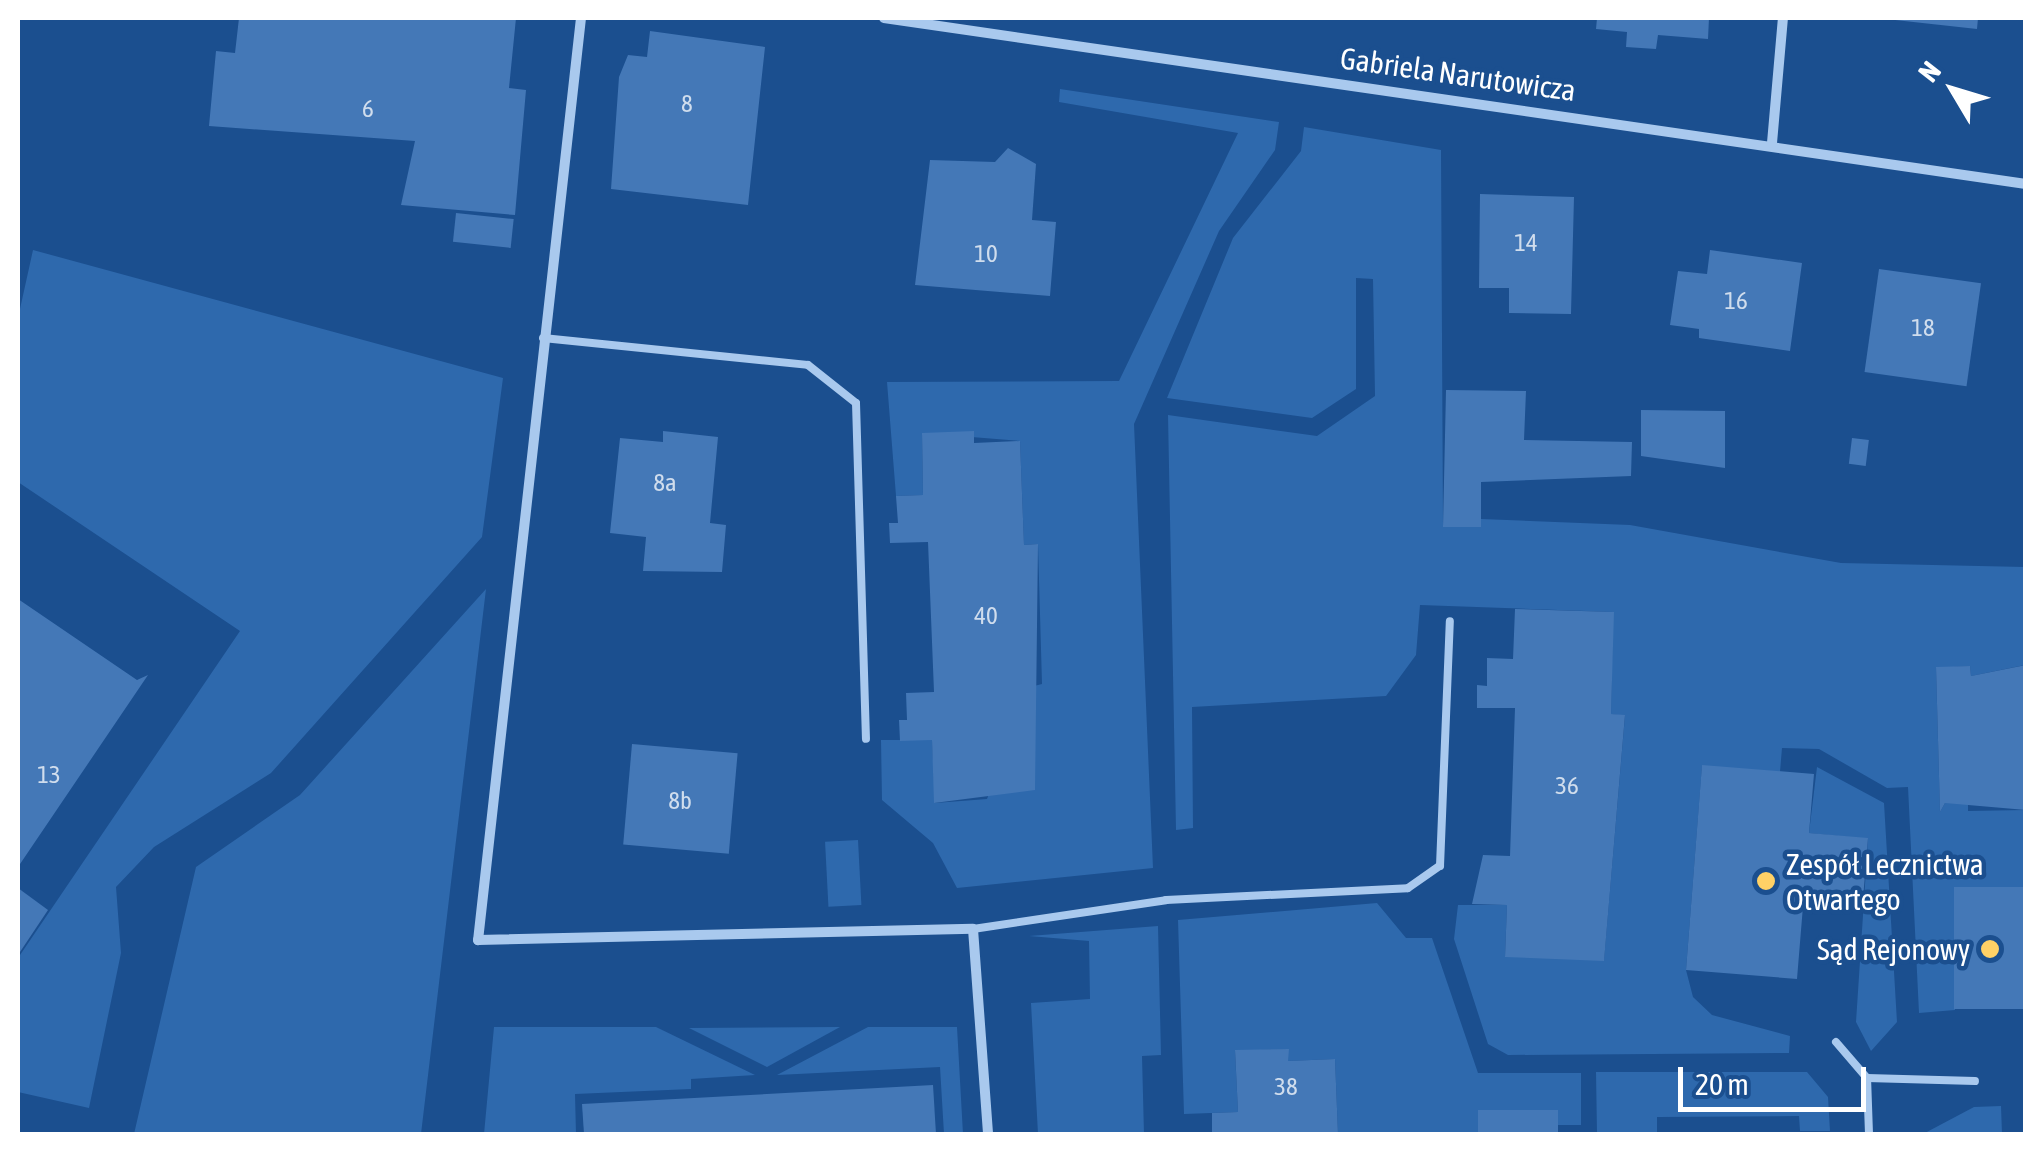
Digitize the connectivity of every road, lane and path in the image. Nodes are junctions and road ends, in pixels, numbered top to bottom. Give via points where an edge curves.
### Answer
1 (581, 18) edge
2 (884, 18) edge
3 (1783, 18) edge
4 (1772, 144) junction
5 (2026, 184) edge
6 (542, 338) junction
7 (1450, 621) dead end
8 (866, 739) dead end
9 (972, 929) junction
10 (1836, 1042) dead end
11 (1867, 1078) junction
12 (1975, 1080) dead end
13 (988, 1134) edge
14 (1869, 1134) edge

1 - 6 street
2 - 4 street, Gabriela Narutowicza
3 - 4 street
4 - 5 street, Gabriela Narutowicza
6 - 8 lane via 808,365 856,403
6 - 9 street via 478,940
7 - 9 lane via 1440,866 1408,888 1166,900
9 - 13 street
10 - 11 lane
11 - 12 lane
11 - 14 lane

